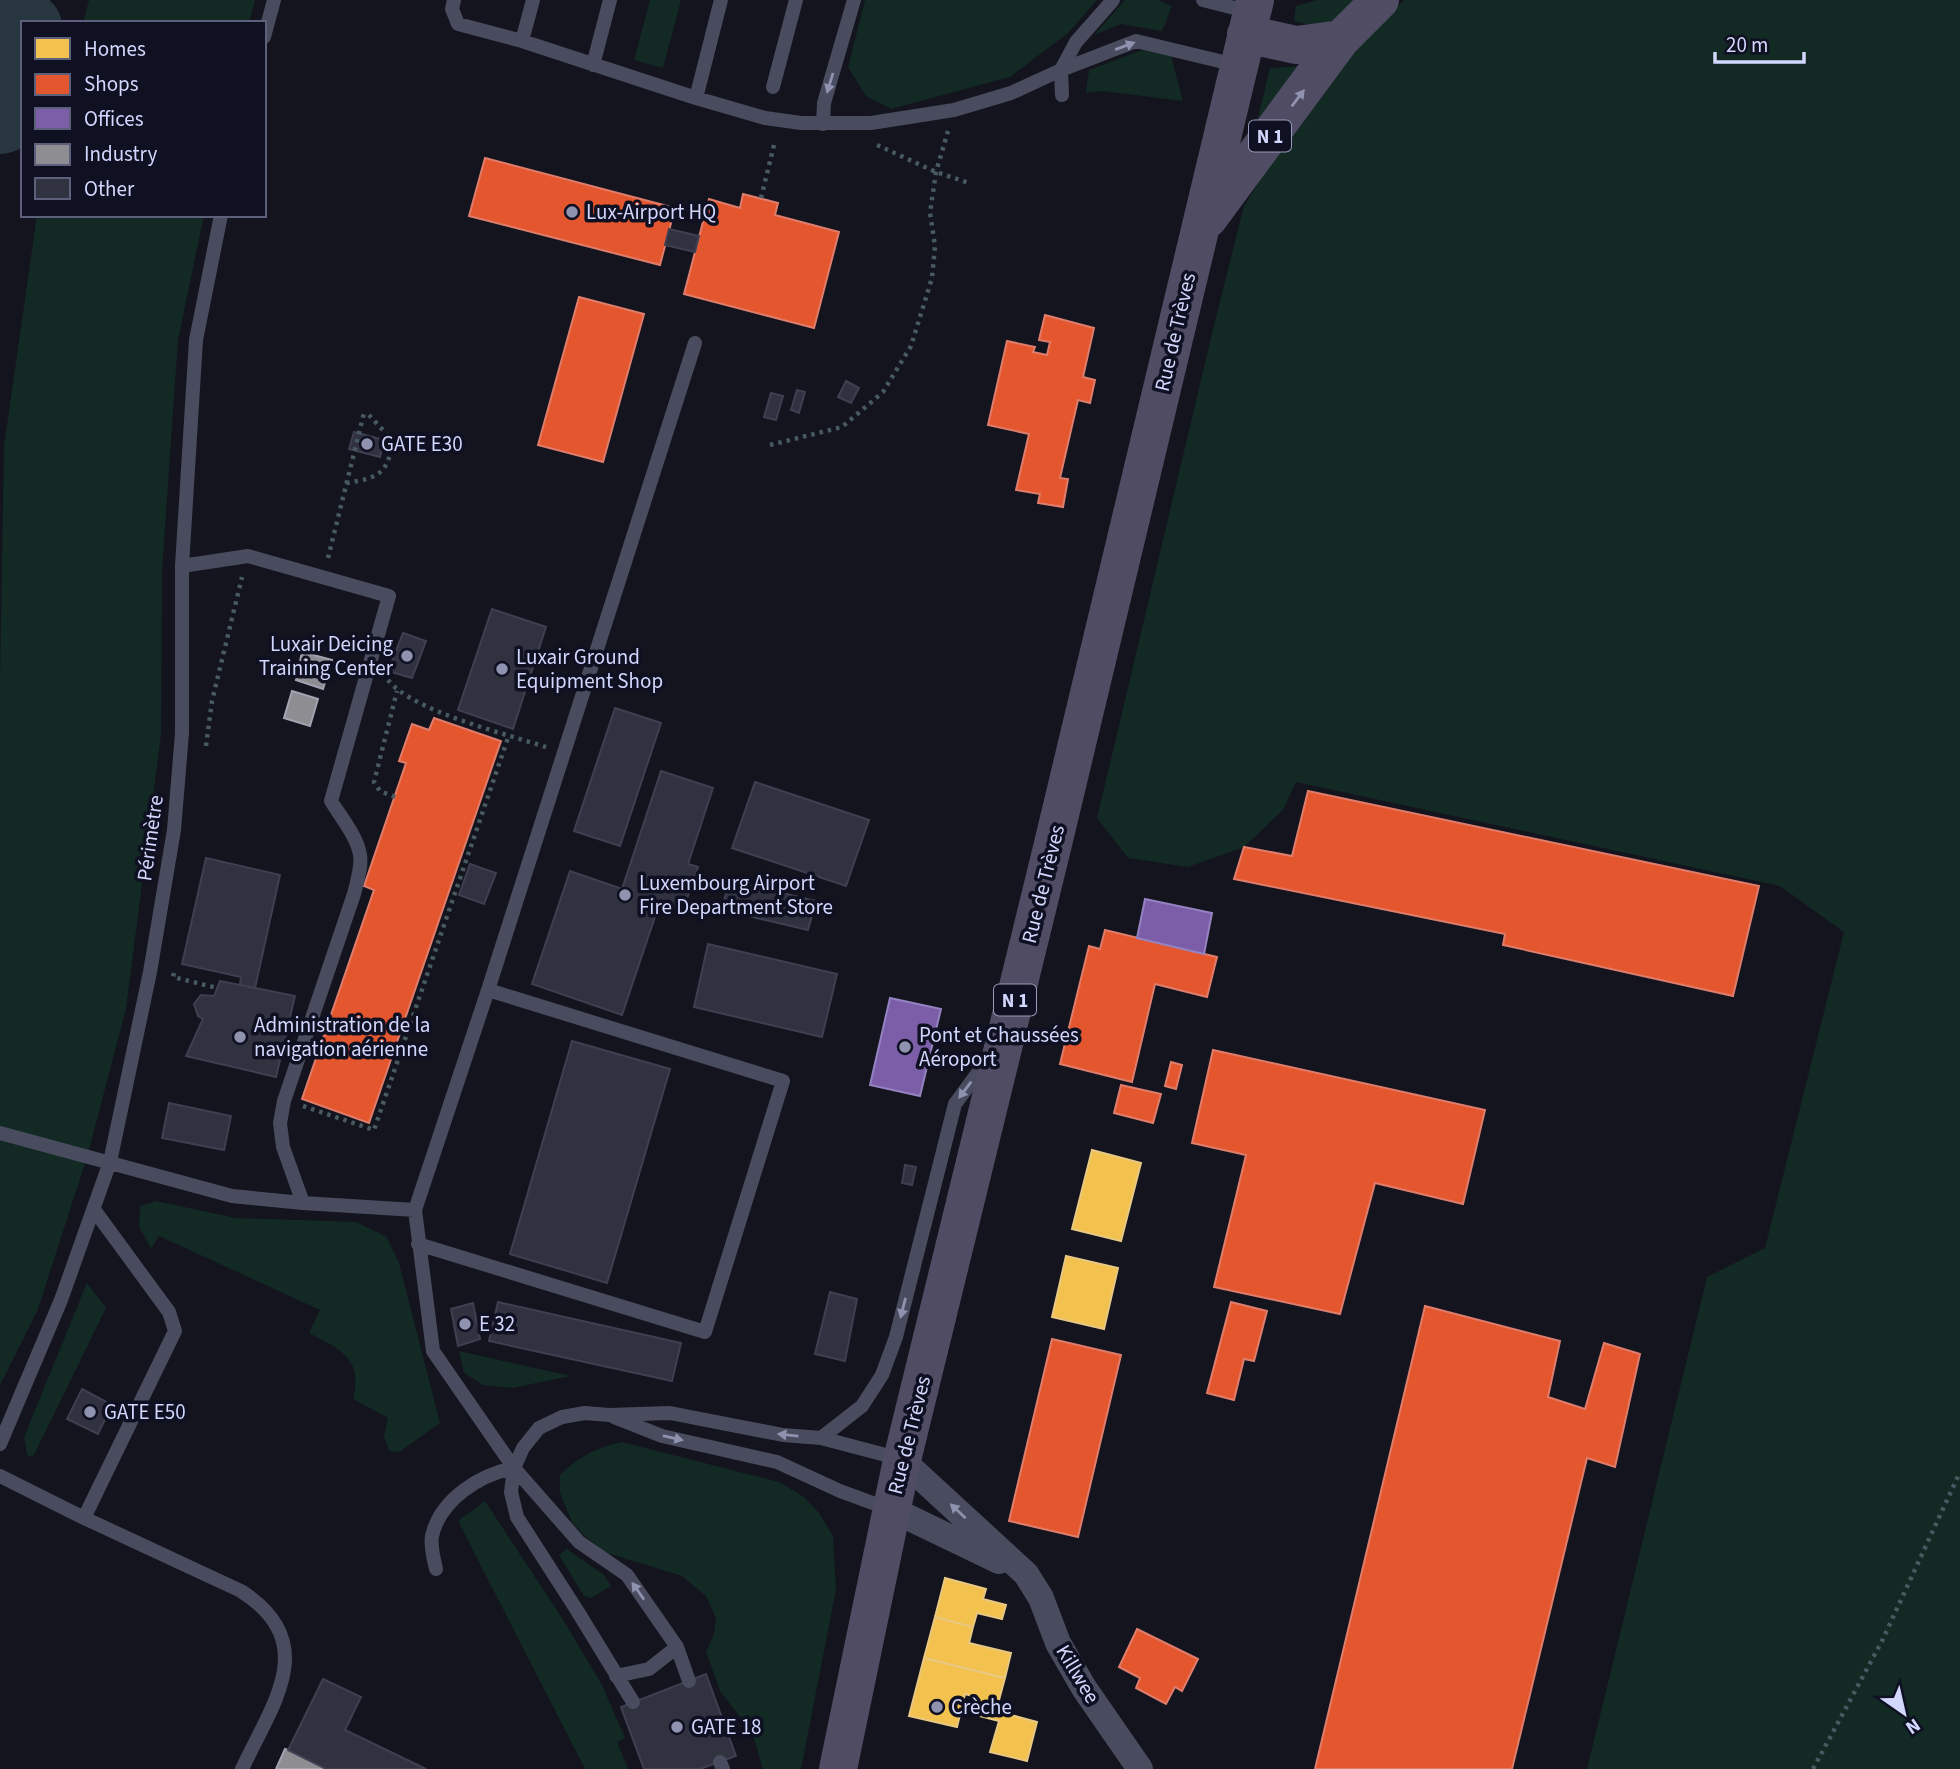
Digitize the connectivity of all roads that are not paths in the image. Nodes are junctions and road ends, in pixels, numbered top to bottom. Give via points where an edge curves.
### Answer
1 (274, 0) edge
2 (454, 0) edge
3 (533, 0) edge
4 (610, 0) edge
5 (721, 0) edge
6 (796, 0) edge
7 (853, 0) edge
8 (1112, 0) edge
9 (1203, 0) edge
10 (1380, 0) edge
11 (1248, 28) edge
12 (266, 30) edge
13 (1341, 39) junction
14 (522, 41) junction
15 (593, 65) junction
16 (1061, 70) junction
17 (773, 87) dead end
18 (1062, 95) dead end
19 (696, 98) junction
20 (823, 124) junction
21 (221, 217) edge
22 (1199, 232) junction
23 (695, 343) dead end
24 (182, 566) junction
25 (488, 990) junction
26 (1006, 1036) junction
27 (0, 1133) edge
28 (110, 1162) junction
29 (303, 1203) junction
30 (415, 1210) junction
31 (95, 1211) junction
32 (418, 1244) junction
33 (609, 1415) junction
34 (821, 1438) junction
35 (0, 1444) edge
36 (902, 1460) junction
37 (514, 1468) junction
38 (0, 1476) edge
39 (891, 1509) junction
40 (84, 1518) junction
41 (436, 1569) dead end
42 (1026, 1574) junction
43 (677, 1647) junction
44 (616, 1675) junction
45 (689, 1681) dead end
46 (633, 1702) dead end
47 (242, 1769) edge
48 (838, 1769) edge
49 (1140, 1769) edge

1 - 12 lane
2 - 14 lane via 458,24
3 - 14 lane
4 - 15 lane
5 - 19 lane
6 - 17 lane
7 -> 20 lane via 824,103
8 - 16 lane via 1076,42
9 - 11 lane
10 - 13 main road, N 1
11 - 13 main road via 1296,46
16 -> 11 lane via 1136,41
11 - 22 main road, Rue de Trèves / N 1
22 -> 13 main road, N 1
14 - 15 lane
15 - 19 lane
16 - 18 lane
16 - 20 lane via 1011,93 954,110 871,123
19 - 20 lane via 781,120
21 - 24 lane, Périmètre via 196,340
22 - 26 main road, Rue de Trèves / N 1
23 - 25 lane
24 - 28 lane, Périmètre via 182,733 174,830
24 - 29 lane via 248,556 389,596 331,800 354,838 360,867 280,1123
25 - 30 lane
25 - 32 lane via 783,1080 705,1332
26 -> 34 lane via 954,1104 883,1375 862,1406
26 - 36 main road, Rue de Trèves / N 1
27 - 28 lane
28 - 29 lane via 232,1196
28 - 31 lane, Périmètre
29 - 30 lane
30 - 32 lane
31 - 35 lane, Périmètre
31 - 40 lane via 169,1312 175,1331
32 - 37 lane via 433,1351
34 -> 33 lane via 670,1413
33 - 37 lane via 562,1417 539,1428
33 -> 39 lane via 662,1436 776,1462
34 - 36 lane
36 - 39 main road, Rue de Trèves / N 1
42 -> 36 street, Killwee
37 - 41 lane via 466,1488 441,1516 431,1546
43 -> 37 lane via 627,1575 579,1542
37 - 44 lane via 517,1517
38 - 40 lane
39 - 42 street
39 - 48 main road, Rue de Trèves / N 1
40 - 47 lane via 241,1591 274,1621 283,1642 285,1675
42 - 49 street, Killwee via 1084,1688
43 - 44 lane via 649,1669
43 - 45 lane
44 - 46 lane

